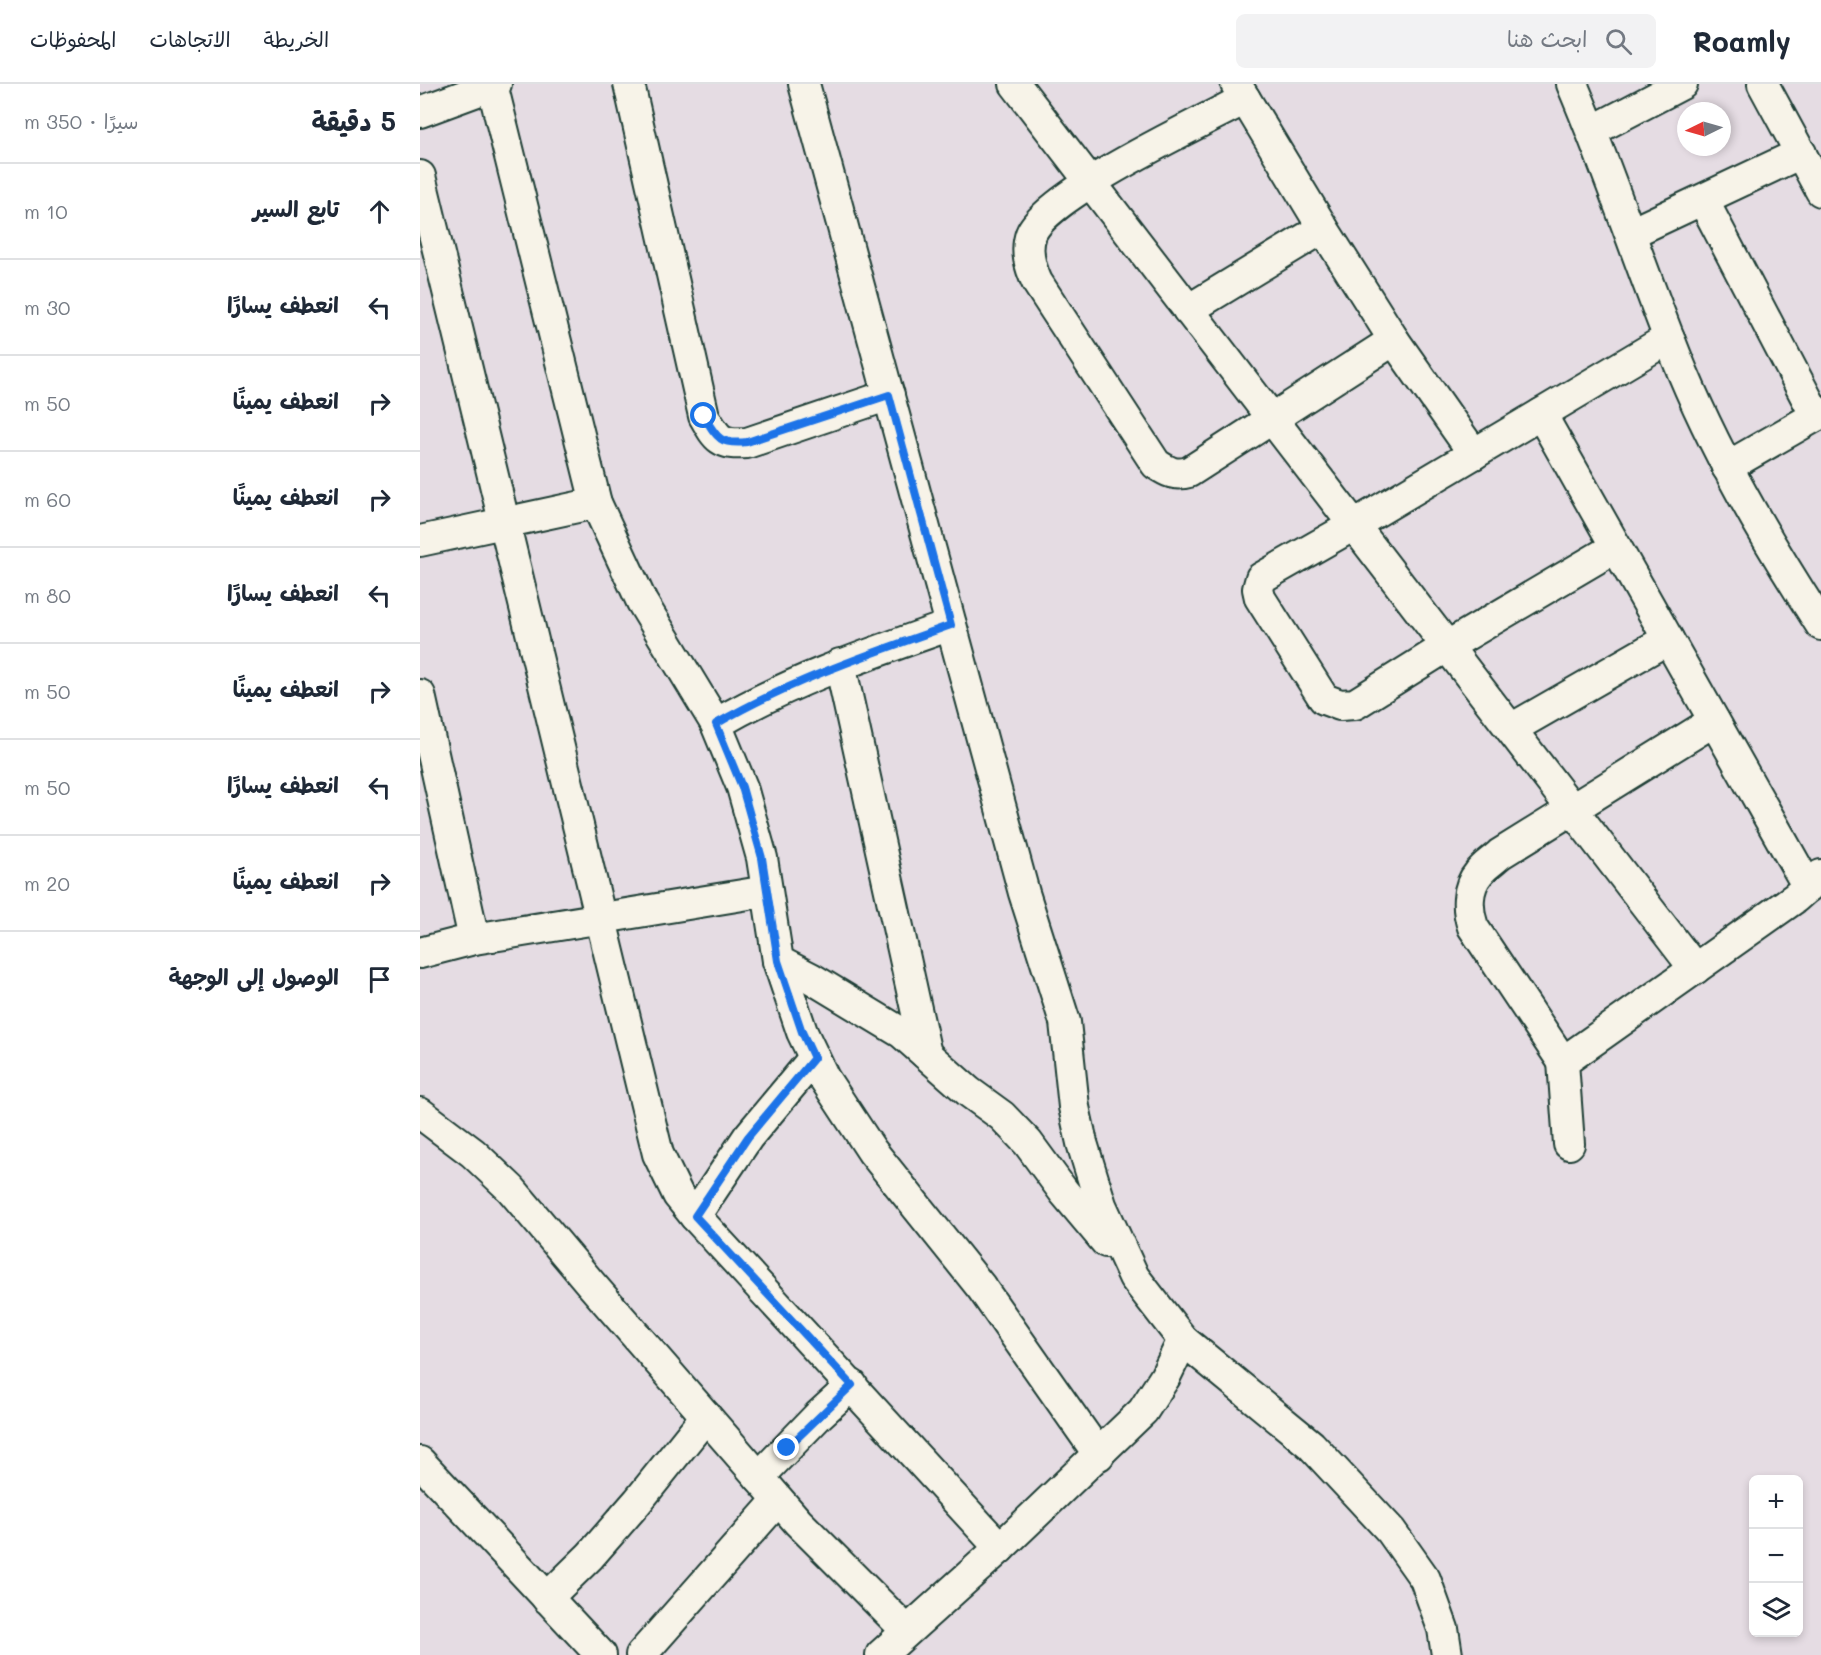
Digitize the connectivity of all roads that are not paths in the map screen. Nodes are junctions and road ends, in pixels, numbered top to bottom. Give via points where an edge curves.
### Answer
1 (494, 84) edge
2 (629, 84) edge
3 (804, 84) edge
4 (1015, 84) edge
5 (1572, 84) edge
6 (1682, 84) edge
7 (1763, 84) edge
8 (1241, 91) edge
9 (420, 112) edge
10 (1592, 130) junction
11 (1801, 153) junction
12 (420, 176) edge
13 (1089, 182) junction
14 (1821, 190) edge
15 (1702, 200) junction
16 (1323, 228) junction
17 (1631, 233) junction
18 (1188, 310) junction
19 (1669, 338) junction
20 (1394, 340) junction
21 (889, 395) junction
22 (1542, 414) junction
23 (1819, 415) edge
24 (1272, 418) junction
25 (1474, 454) junction
26 (1727, 467) junction
27 (596, 503) junction
28 (506, 522) junction
29 (1354, 525) junction
30 (420, 541) edge
31 (1616, 546) junction
32 (1819, 618) edge
33 (951, 625) junction
34 (1668, 639) junction
35 (1446, 647) junction
36 (840, 664) junction
37 (420, 695) edge
38 (1714, 722) junction
39 (716, 724) junction
40 (1511, 729) junction
41 (1573, 810) junction
42 (1811, 890) edge
43 (767, 891) junction
44 (600, 918) junction
45 (474, 939) junction
46 (420, 953) edge
47 (778, 961) junction
48 (1695, 969) junction
49 (926, 1054) junction
50 (814, 1058) junction
51 (1563, 1062) junction
52 (420, 1113) edge
53 (1569, 1144) dead end
54 (695, 1216) junction
55 (1134, 1277) junction
56 (1182, 1340) junction
57 (852, 1385) junction
58 (706, 1416) junction
59 (1099, 1455) junction
60 (420, 1462) edge
61 (759, 1477) junction
62 (778, 1500) junction
63 (1000, 1548) junction
64 (547, 1598) junction
65 (907, 1631) junction
66 (601, 1655) edge
67 (641, 1655) edge
68 (881, 1655) edge
69 (1447, 1655) edge

1 - 9 street
1 - 27 street
2 - 21 street via 704,416 716,437 731,444 747,442
3 - 21 street
4 - 13 street
5 - 10 street
6 - 10 street
7 - 11 street
8 - 13 street
8 - 16 street
10 - 17 street
11 - 14 street
11 - 15 street
12 - 28 street
13 - 18 street
13 - 24 street via 1040,220 1031,234 1029,266 1156,465 1168,473 1190,472
15 - 17 street
15 - 23 street
16 - 18 street
16 - 20 street
17 - 19 street
18 - 24 street
19 - 22 street
19 - 26 street
20 - 24 street
20 - 25 street
21 - 33 street
22 - 25 street
22 - 31 street
23 - 26 street
24 - 29 street
25 - 29 street
26 - 32 street via 1783,566
27 - 28 street
27 - 39 street via 642,602
28 - 30 street
28 - 44 street
29 - 35 street
29 - 35 street via 1261,578 1258,589 1324,699 1340,705 1355,704
31 - 34 street
31 - 35 street
33 - 36 street
33 - 55 street via 1024,892 1065,1022 1082,1143 1101,1205
34 - 38 street
34 - 40 street
35 - 40 street
36 - 39 street via 758,700
36 - 49 street
37 - 45 street
38 - 41 street
38 - 42 street
39 - 43 street via 742,787
40 - 41 street
41 - 48 street
41 - 51 street via 1500,854 1478,873 1470,890 1469,914 1473,927
42 - 48 street
43 - 44 street
43 - 47 street
44 - 45 street
44 - 54 street via 658,1154 678,1195
45 - 46 street
47 - 49 street via 902,1033
47 - 50 street
48 - 51 street
49 - 55 street via 1014,1127
50 - 54 street via 748,1137
50 - 59 street via 872,1151 981,1287
51 - 53 street
52 - 58 street via 512,1189
54 - 57 street
55 - 56 street
56 - 59 street via 1143,1411
56 - 69 street via 1311,1445 1391,1531 1425,1579 1443,1629
57 - 61 street
57 - 63 street
58 - 61 street
58 - 64 street via 590,1556
59 - 63 street
60 - 64 street
61 - 62 street
62 - 65 street
62 - 67 street
63 - 65 street
64 - 66 street
65 - 68 street

